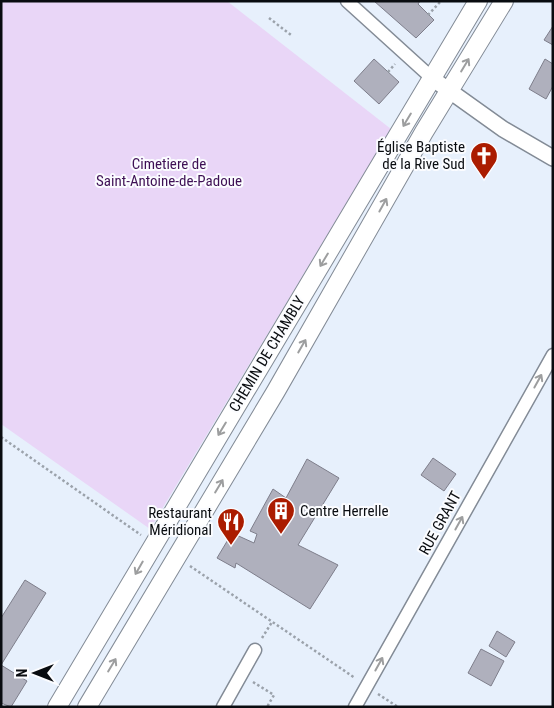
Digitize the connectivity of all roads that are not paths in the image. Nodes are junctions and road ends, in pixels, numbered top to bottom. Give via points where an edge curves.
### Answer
1 (347, 1) edge
2 (478, 1) edge
3 (504, 1) edge
4 (433, 79) junction
5 (449, 91) junction
6 (553, 158) edge
7 (553, 355) edge
8 (253, 377) junction
9 (276, 391) junction
10 (255, 650) road end
11 (57, 707) edge
12 (87, 707) edge
13 (223, 707) edge
14 (355, 707) edge

1 - 4 street
2 - 4 main road, CHEMIN DE CHAMBLY
5 -> 3 main road, CHEMIN DE CHAMBLY
4 - 5 street
4 -> 8 main road, CHEMIN DE CHAMBLY
5 - 6 street
9 -> 5 main road, CHEMIN DE CHAMBLY
14 -> 7 street, RUE GRANT
8 - 9 main road
8 -> 11 main road, CHEMIN DE CHAMBLY
12 -> 9 main road, CHEMIN DE CHAMBLY
10 - 13 street

